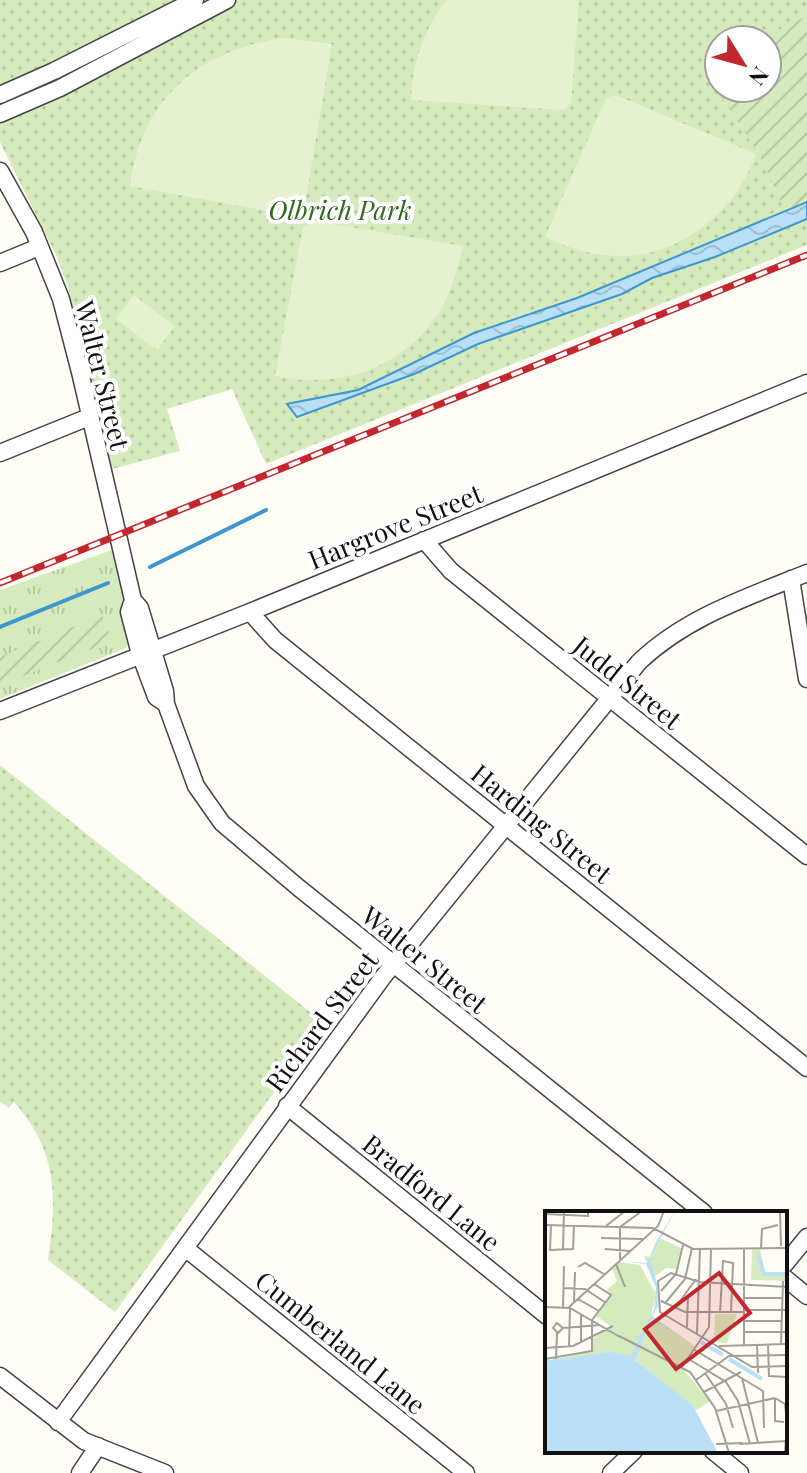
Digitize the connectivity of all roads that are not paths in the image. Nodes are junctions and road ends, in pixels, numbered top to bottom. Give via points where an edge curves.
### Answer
1 (195, 0) edge
2 (227, 0) edge
3 (0, 95) edge
4 (0, 114) edge
5 (0, 171) edge
6 (39, 247) junction
7 (0, 263) edge
8 (807, 383) edge
9 (89, 417) junction
10 (0, 453) edge
11 (424, 540) junction
12 (807, 573) edge
13 (791, 579) junction
14 (250, 612) junction
15 (146, 652) junction
16 (807, 679) edge
17 (610, 697) junction
18 (0, 711) edge
19 (507, 825) junction
20 (807, 856) edge
21 (394, 964) junction
22 (807, 1068) edge
23 (287, 1106) junction
24 (702, 1211) edge
25 (807, 1237) edge
26 (185, 1248) junction
27 (787, 1262) edge
28 (787, 1280) edge
29 (807, 1296) edge
30 (545, 1314) edge
31 (0, 1376) edge
32 (58, 1422) junction
33 (98, 1446) junction
34 (632, 1453) edge
35 (715, 1453) edge
36 (80, 1473) edge
37 (165, 1473) edge
38 (466, 1473) edge
39 (611, 1473) edge
40 (740, 1473) edge

1 - 3 street
2 - 4 street
5 - 6 street, Walter Street
6 - 7 street
6 - 9 street, Walter Street via 61,299
8 - 11 street, Hargrove Street
9 - 10 street
9 - 15 street, Walter Street via 133,600 129,612
11 - 14 street, Hargrove Street
11 - 17 street, Judd Street via 451,571
12 - 13 street, Richard Street
13 - 16 street
13 - 17 street, Richard Street via 681,628 639,662
14 - 15 street, Hargrove Street
14 - 19 street, Harding Street via 275,640
15 - 18 street, Hargrove Street
15 - 21 street, Walter Street via 165,691 196,786 222,823
17 - 19 street, Richard Street
17 - 20 street, Judd Street
19 - 21 street, Richard Street
19 - 22 street, Harding Street
21 - 23 street, Richard Street
21 - 24 street, Walter Street
23 - 26 street, Richard Street
23 - 30 street, Bradford Lane
25 - 27 street
26 - 32 street, Richard Street
26 - 38 street, Cumberland Lane
28 - 29 street
31 - 32 street
32 - 33 street
33 - 36 street
33 - 37 street
34 - 39 street
35 - 40 street

